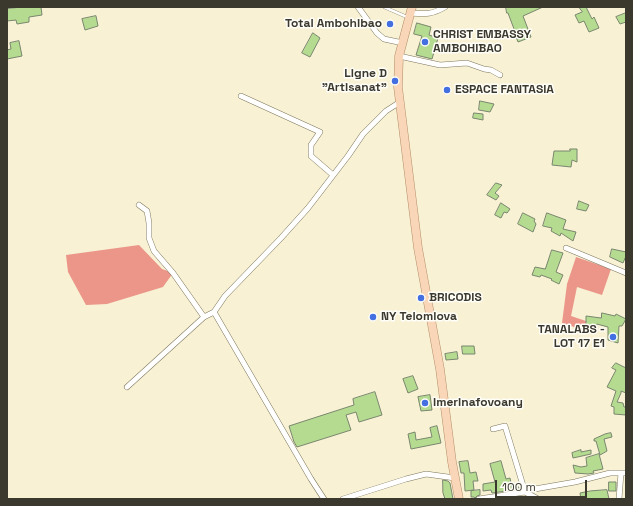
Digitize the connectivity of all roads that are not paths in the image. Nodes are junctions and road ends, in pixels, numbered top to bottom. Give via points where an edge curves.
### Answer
1 (358, 7) edge
2 (384, 7) edge
3 (445, 7) edge
4 (410, 13) edge
5 (403, 43) junction
6 (399, 56) junction
7 (500, 75) dead end
8 (241, 96) dead end
9 (400, 102) junction
10 (333, 175) junction
11 (139, 205) dead end
12 (566, 248) dead end
13 (626, 273) edge
14 (214, 312) junction
15 (204, 318) junction
16 (127, 387) dead end
17 (493, 429) dead end
18 (623, 473) edge
19 (455, 478) junction
20 (525, 492) junction
21 (324, 499) edge
22 (343, 499) edge
23 (459, 499) edge
24 (479, 499) edge
25 (538, 499) edge
26 (618, 499) edge

1 - 5 street via 384,39
2 - 4 lane
3 - 4 street via 430,14
4 - 5 main road
5 - 6 main road
6 - 7 street via 440,65 467,63
6 - 9 main road via 397,75
8 - 10 street via 320,132 311,145 312,156
9 - 10 street via 386,111 363,134
9 - 19 main road via 418,248 441,375
10 - 14 street via 308,208 225,296
11 - 15 street via 146,211 149,238 154,251 173,273
12 - 13 street
14 - 15 street
14 - 21 street
15 - 16 street
17 - 20 street via 506,426
18 - 20 street via 610,473
18 - 26 street
19 - 22 street via 426,474
19 - 23 main road
20 - 24 street
20 - 25 street

